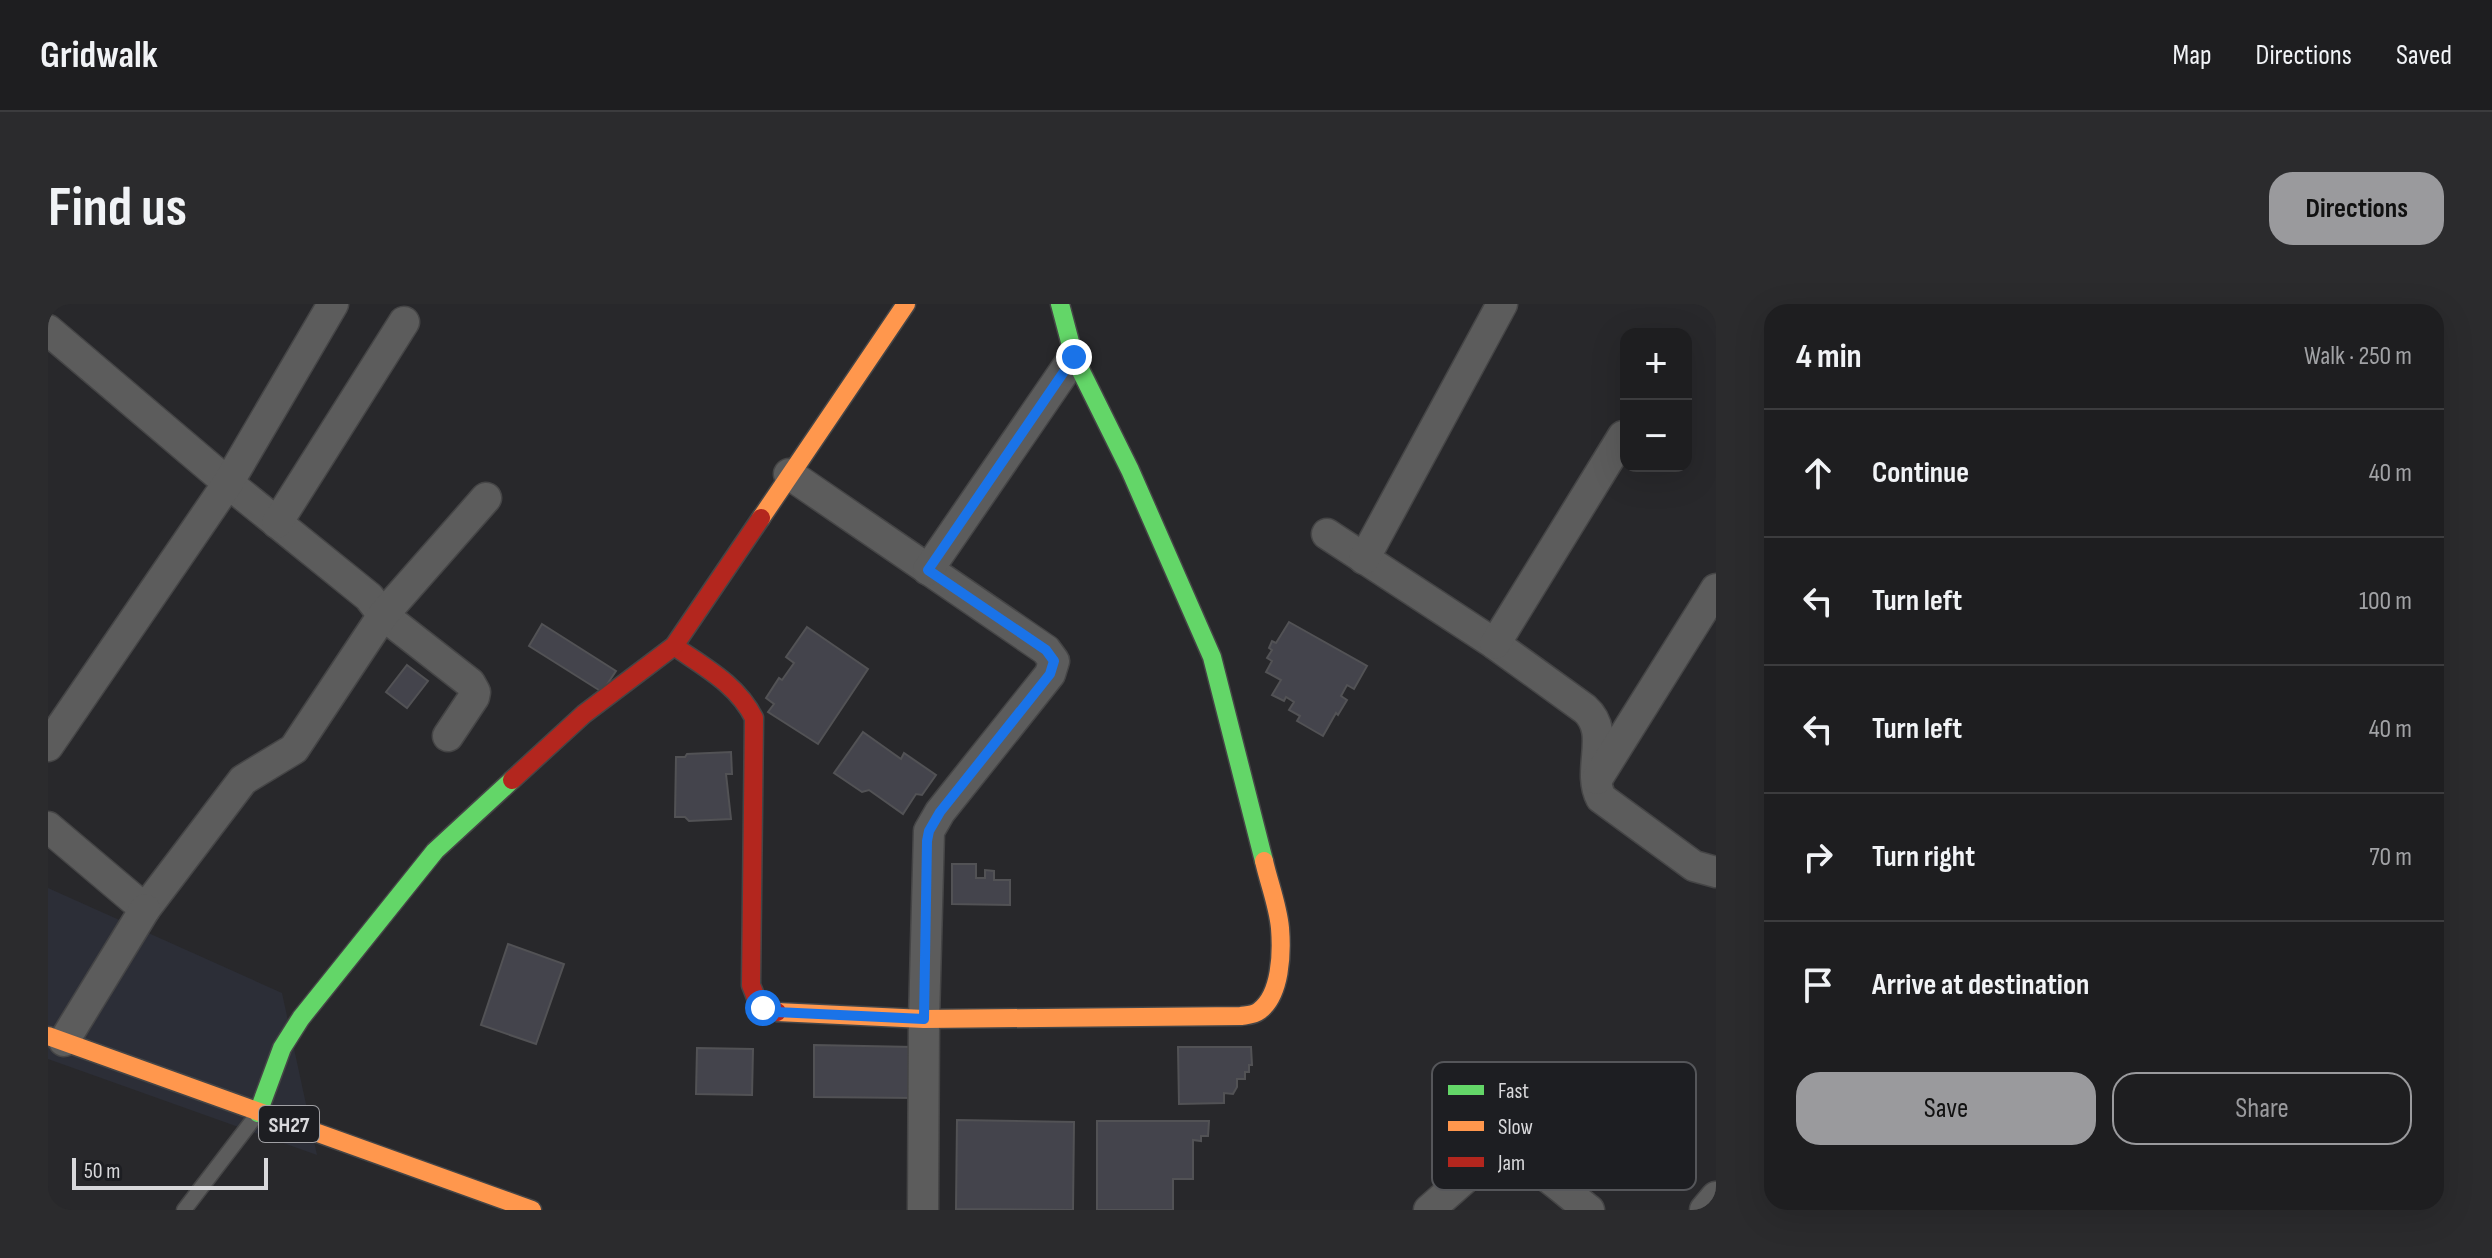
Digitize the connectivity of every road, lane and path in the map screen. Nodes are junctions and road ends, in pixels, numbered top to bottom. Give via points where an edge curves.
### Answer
1 (333, 304) edge
2 (906, 304) edge
3 (1060, 304) edge
4 (1502, 304) edge
5 (404, 322) dead end
6 (48, 330) edge
7 (1074, 357) junction
8 (1620, 441) edge
9 (789, 474) junction
10 (228, 483) junction
11 (486, 498) dead end
12 (277, 523) junction
13 (1327, 534) dead end
14 (1364, 559) junction
15 (928, 570) junction
16 (1716, 589) edge
17 (383, 615) junction
18 (1495, 644) junction
19 (674, 646) junction
20 (448, 736) dead end
21 (48, 746) edge
22 (1596, 780) junction
23 (48, 827) edge
24 (1716, 872) edge
25 (145, 909) junction
26 (924, 1019) junction
27 (56, 1039) edge
28 (258, 1113) junction
29 (1452, 1190) edge
30 (1563, 1190) edge
31 (1716, 1197) edge
32 (184, 1210) edge
33 (532, 1210) edge
34 (923, 1210) edge
35 (1429, 1210) edge
36 (1589, 1210) edge
37 (1705, 1210) edge

1 - 10 street
2 - 9 street
3 - 7 street
4 - 14 street
5 - 12 street
6 - 10 street
7 - 15 street
7 - 26 street via 1212,657 1280,926 1278,970 1266,1004 1257,1013 1241,1016
8 - 18 street
9 - 15 street
9 - 19 street
10 - 12 street
10 - 21 street
11 - 17 street
12 - 17 street via 369,597
13 - 14 street
14 - 18 street
15 - 26 street via 1046,650 1054,661 1050,674 929,831
16 - 22 street
17 - 20 street via 475,692
17 - 25 street via 294,749 243,780
18 - 22 street via 1594,717
19 - 26 street via 737,691 754,718 751,985 756,1002 776,1012
19 - 28 street via 584,714 435,851 301,1018 282,1048
22 - 24 street via 1607,805 1694,866
23 - 25 street
25 - 27 street
26 - 34 street
27 - 28 street, SH27 / SH27
28 - 32 lane
28 - 33 street, SH27 / SH27
29 - 35 street
30 - 36 street
31 - 37 street

